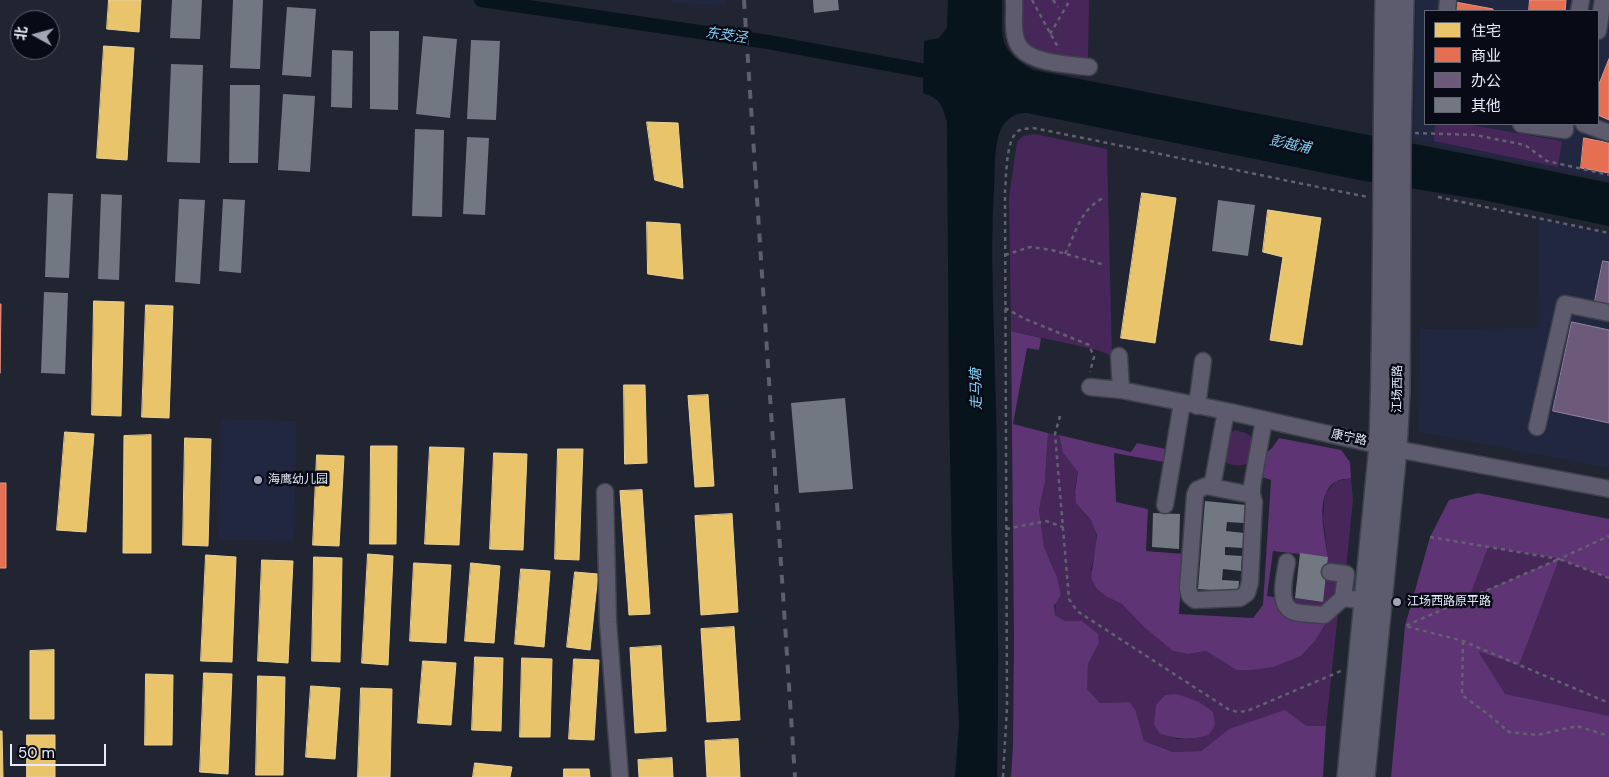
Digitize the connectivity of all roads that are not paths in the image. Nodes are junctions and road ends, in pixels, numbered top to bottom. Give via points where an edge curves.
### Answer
1 (1014, 0) edge
2 (1386, 0) edge
3 (1403, 0) edge
4 (1603, 0) edge
5 (1599, 25) edge
6 (1089, 67) dead end
7 (1528, 125) edge
8 (1565, 125) edge
9 (1587, 125) edge
10 (1609, 133) edge
11 (1395, 135) junction
12 (1609, 313) edge
13 (1120, 356) dead end
14 (1203, 361) dead end
15 (1090, 387) road end
16 (1121, 390) junction
17 (1189, 404) junction
18 (1226, 411) junction
19 (1264, 420) junction
20 (1537, 427) dead end
21 (1388, 447) junction
22 (1212, 487) junction
23 (1609, 488) edge
24 (605, 492) dead end
25 (1252, 495) junction
26 (1165, 505) dead end
27 (1287, 562) dead end
28 (1330, 572) dead end
29 (1343, 598) junction
30 (1366, 601) junction
31 (620, 777) edge
32 (1348, 777) edge
33 (1364, 777) edge

1 - 6 street via 1015,37 1023,52 1036,59
2 - 11 main road, 江场西路
3 - 11 main road, 江场西路
4 - 5 street
7 - 8 street via 1565,130
9 - 10 street
11 - 21 main road, 江场西路 via 1383,366
12 - 20 street via 1565,304
13 - 16 street
14 - 17 street
15 - 16 street, 康宁路
16 - 17 street, 康宁路
17 - 18 street, 康宁路
17 - 26 street
18 - 19 street, 康宁路
18 - 22 street
19 - 21 street, 康宁路
19 - 25 street
21 - 23 street, 康宁路
21 - 30 main road, 江场西路
21 - 33 main road, 江场西路
22 - 25 street
22 - 25 street via 1201,487 1195,495 1188,588 1195,600 1240,598 1247,593
24 - 31 street via 608,622
27 - 29 street via 1282,595 1292,612 1324,615
28 - 29 street via 1346,574
29 - 30 street
30 - 32 main road, 江场西路

